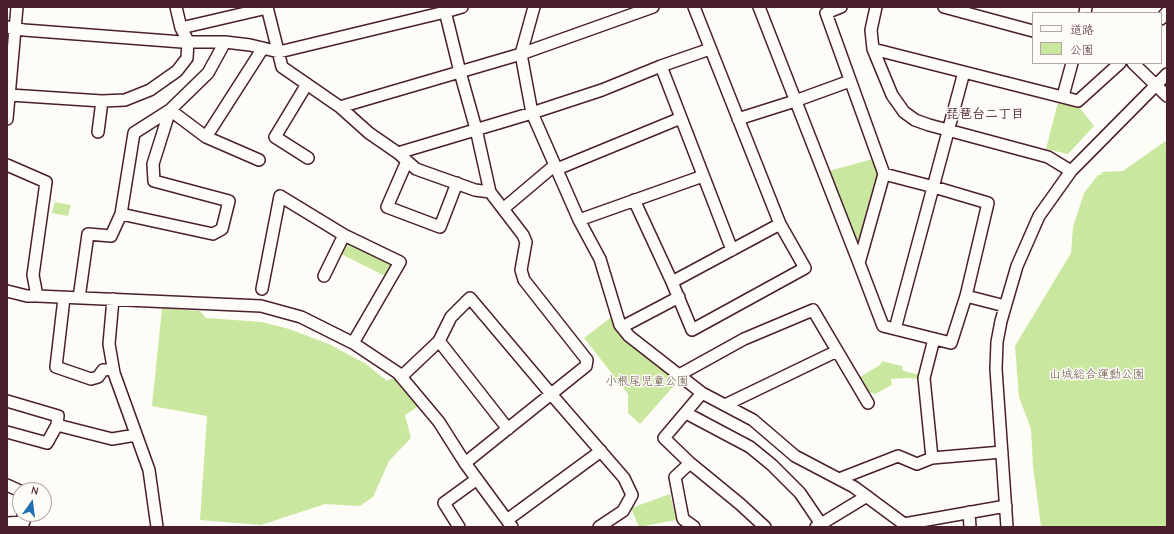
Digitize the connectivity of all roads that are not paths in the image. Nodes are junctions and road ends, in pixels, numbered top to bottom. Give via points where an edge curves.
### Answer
1 (17, 7) edge
2 (176, 7) edge
3 (462, 7) edge
4 (534, 7) edge
5 (652, 7) edge
6 (694, 7) edge
7 (759, 7) edge
8 (841, 7) edge
9 (876, 7) edge
10 (944, 7) edge
11 (267, 8) edge
12 (445, 10) edge
13 (824, 10) edge
14 (11, 27) edge
15 (181, 28) junction
16 (1032, 31) edge
17 (188, 41) junction
18 (225, 42) junction
19 (263, 48) junction
20 (710, 49) junction
21 (873, 49) junction
22 (279, 52) junction
23 (521, 54) junction
24 (1072, 64) edge
25 (1119, 64) edge
26 (1134, 64) edge
27 (661, 66) junction
28 (460, 72) junction
29 (964, 72) junction
30 (1167, 74) edge
31 (850, 81) junction
32 (307, 84) junction
33 (1156, 85) junction
34 (10, 96) junction
35 (1063, 96) junction
36 (1167, 96) edge
37 (795, 100) junction
38 (102, 101) junction
39 (340, 107) junction
40 (170, 110) junction
41 (532, 113) junction
42 (681, 118) junction
43 (7, 119) edge
44 (738, 119) junction
45 (476, 129) junction
46 (948, 130) junction
47 (98, 132) dead end
48 (206, 137) junction
49 (398, 153) junction
50 (308, 158) dead end
51 (259, 160) dead end
52 (407, 161) junction
53 (7, 165) edge
54 (556, 167) junction
55 (1071, 171) junction
56 (884, 174) junction
57 (703, 176) junction
58 (457, 183) junction
59 (934, 187) junction
60 (490, 192) junction
61 (634, 200) junction
62 (503, 209) junction
63 (121, 214) junction
64 (579, 220) junction
65 (780, 224) junction
66 (344, 235) junction
67 (732, 250) junction
68 (859, 263) junction
69 (324, 276) dead end
70 (672, 282) junction
71 (262, 289) dead end
72 (7, 291) edge
73 (37, 296) junction
74 (966, 296) junction
75 (679, 297) junction
76 (64, 298) junction
77 (79, 298) junction
78 (113, 299) junction
79 (1005, 306) junction
80 (622, 327) junction
81 (895, 329) junction
82 (934, 339) junction
83 (439, 341) junction
84 (353, 343) junction
85 (837, 350) junction
86 (113, 370) junction
87 (680, 375) junction
88 (401, 377) junction
89 (702, 393) junction
90 (551, 394) junction
91 (7, 401) edge
92 (868, 403) dead end
93 (724, 405) junction
94 (686, 413) junction
95 (57, 425) junction
96 (508, 429) junction
97 (7, 432) edge
98 (136, 435) junction
99 (601, 451) junction
100 (1002, 452) junction
101 (932, 458) junction
102 (465, 463) junction
103 (690, 463) junction
104 (477, 479) junction
105 (839, 479) junction
106 (867, 496) junction
107 (1006, 506) junction
108 (969, 512) junction
109 (24, 522) edge
110 (7, 523) edge
111 (510, 523) edge
112 (820, 526) edge
113 (905, 526) edge
114 (157, 527) edge
115 (459, 527) edge
116 (599, 527) edge
117 (694, 527) edge
118 (765, 527) edge
119 (970, 527) edge
120 (1007, 527) edge

1 - 14 street
2 - 15 street
3 - 12 street
4 - 23 street
5 - 23 street
6 - 20 street
7 - 37 street
8 - 13 street
9 - 21 street via 871,30
10 - 16 street
11 - 15 street
11 - 22 street
12 - 22 street
12 - 28 street
13 - 31 street
14 - 17 street
14 - 34 street
15 - 17 street
17 - 18 street
17 - 38 street via 187,58 177,71 150,90 125,100
18 - 19 street
18 - 40 street via 208,73
19 - 22 street
19 - 48 street
20 - 27 street
20 - 44 street
21 - 29 street
21 - 46 street via 887,86 899,107 915,120
22 - 32 street via 282,67
23 - 28 street
23 - 41 street
24 - 35 street
25 - 35 street via 1078,101
26 - 33 street
27 - 41 street via 602,90
27 - 42 street
28 - 39 street
28 - 45 street
29 - 35 street
29 - 46 street
30 - 33 street
31 - 37 street
31 - 56 street
32 - 39 street
32 - 50 street via 275,137
33 - 36 street
33 - 55 street
34 - 38 street
34 - 43 street
37 - 44 street
37 - 68 street
38 - 47 street
39 - 49 street via 369,133
40 - 48 street
40 - 63 street via 134,133
40 - 63 street via 153,164 154,181 229,201 222,230 213,234
41 - 45 street
41 - 54 street
42 - 54 street
42 - 57 street
44 - 65 street
45 - 49 street
45 - 60 street
46 - 55 street via 1048,157
46 - 59 street
48 - 51 street
49 - 52 street
52 - 58 street via 416,169
52 - 58 street via 387,207 440,227
53 - 73 street via 46,182 32,275
54 - 62 street
54 - 64 street
55 - 79 street via 1039,216 1016,266
56 - 59 street
56 - 68 street
57 - 61 street
57 - 67 street
58 - 60 street via 475,190
59 - 74 street via 988,204
59 - 81 street
60 - 62 street
61 - 64 street
61 - 70 street
62 - 90 street via 526,242 522,270 524,280 587,360 586,366
63 - 77 street via 111,236 88,234
64 - 80 street via 600,259
65 - 67 street
65 - 75 street via 805,268 692,330
66 - 69 street
66 - 71 street via 280,196
66 - 84 street via 400,262
67 - 70 street
68 - 81 street via 883,326
70 - 75 street
72 - 73 street
73 - 76 street
74 - 79 street
74 - 82 street via 950,343
75 - 80 street
76 - 77 street
76 - 86 street via 56,367 91,379 98,377 103,370
77 - 78 street
78 - 84 street via 261,306 301,317
78 - 86 street via 109,344
79 - 100 street via 997,342 996,369
80 - 87 street via 629,336
81 - 82 street
82 - 101 street via 924,378
83 - 88 street
83 - 90 street via 451,317 470,298
83 - 96 street
84 - 88 street
85 - 87 street via 813,310 744,339
85 - 92 street
85 - 93 street
86 - 98 street
87 - 89 street
88 - 102 street via 439,422
89 - 93 street
89 - 94 street
90 - 96 street
90 - 99 street
91 - 95 street via 58,416
93 - 105 street via 753,420 795,456
94 - 103 street via 664,438
94 - 112 street via 750,448 772,465 800,493
95 - 97 street via 47,443
95 - 98 street via 112,439
96 - 102 street
98 - 114 street via 149,470
99 - 111 street
99 - 116 street via 624,478 632,495 623,511
100 - 101 street
100 - 107 street
101 - 105 street via 917,464 898,456
102 - 104 street
103 - 117 street via 675,477 683,519
103 - 118 street
104 - 111 street
104 - 115 street via 444,503
105 - 106 street
106 - 112 street
106 - 113 street
107 - 108 street
107 - 120 street
108 - 113 street
108 - 119 street
109 - 110 street

